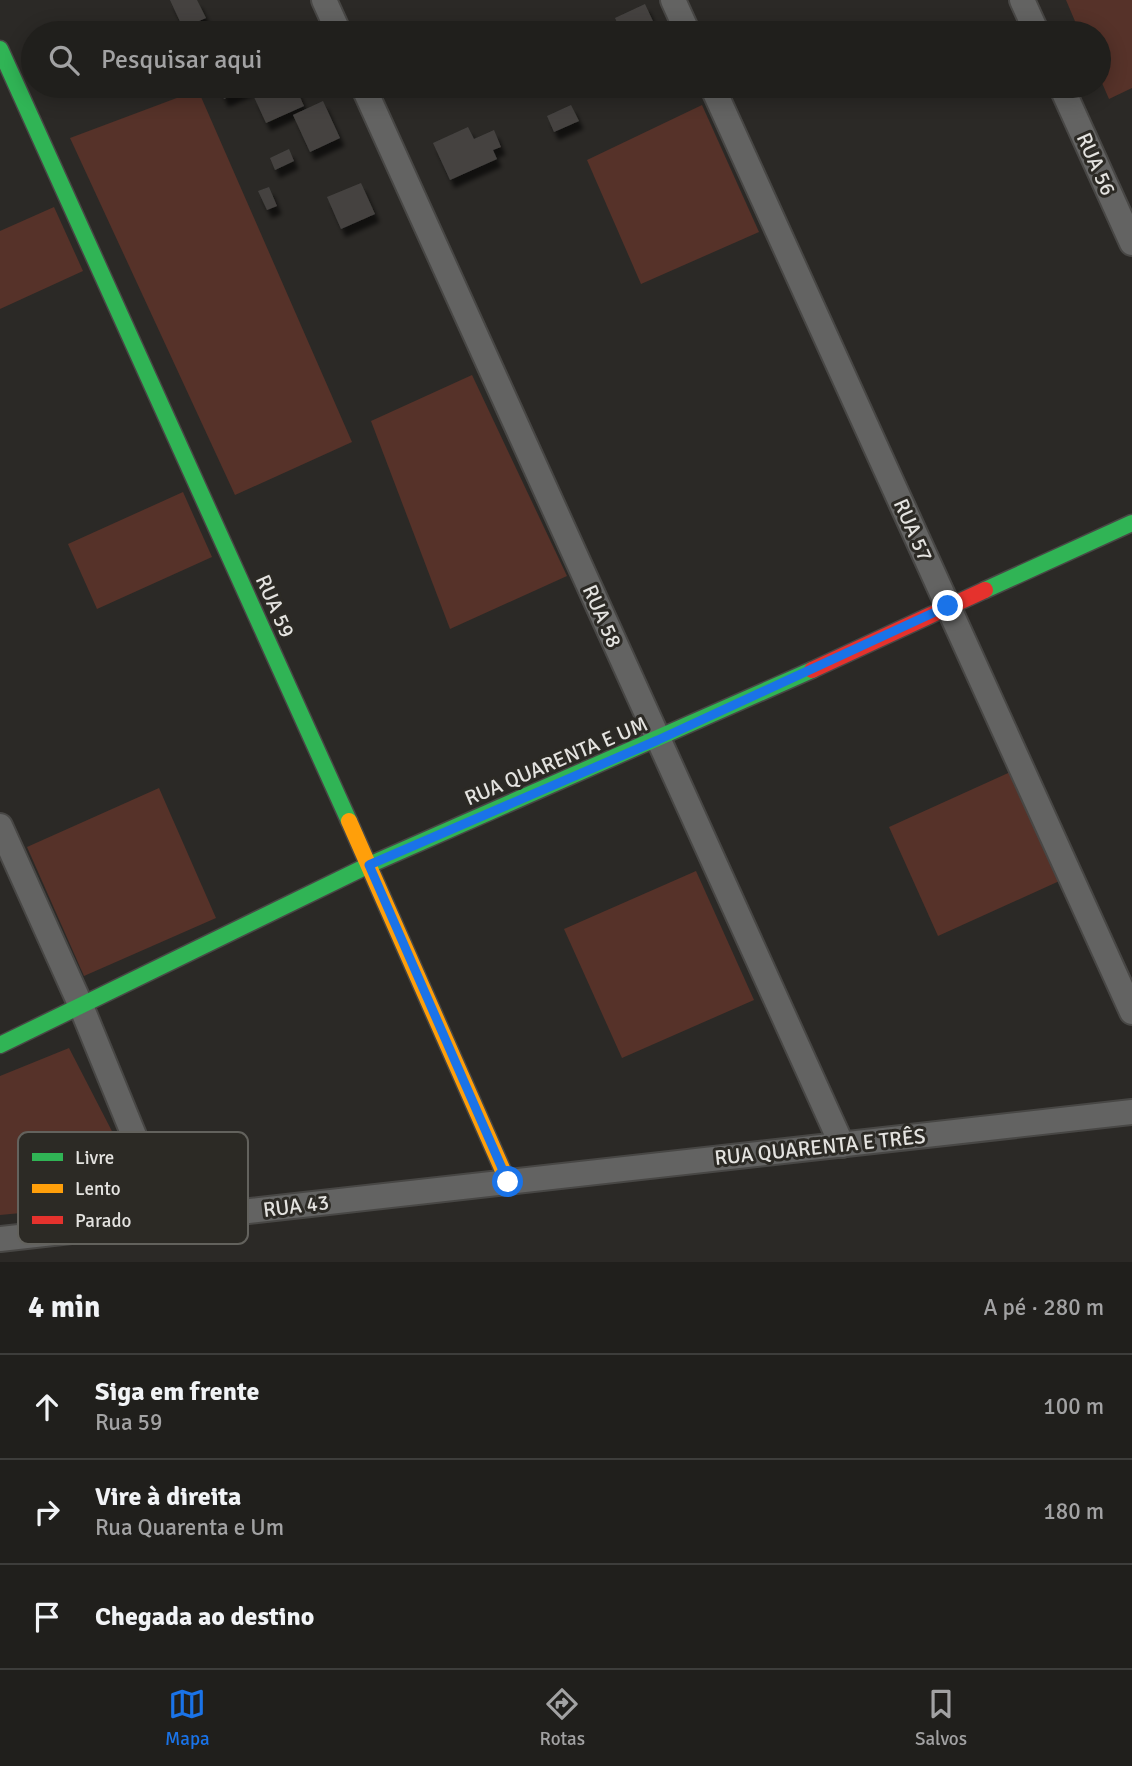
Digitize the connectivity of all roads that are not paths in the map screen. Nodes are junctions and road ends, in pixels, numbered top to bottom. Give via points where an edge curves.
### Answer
1 (324, 0) edge
2 (673, 0) edge
3 (1022, 0) edge
4 (334, 21) edge
5 (683, 21) edge
6 (1032, 21) edge
7 (0, 49) edge
8 (21, 95) edge
9 (22, 98) edge
10 (368, 98) edge
11 (717, 98) edge
12 (1066, 98) edge
13 (1132, 243) edge
14 (1132, 523) edge
15 (948, 606) junction
16 (658, 740) junction
17 (0, 826) edge
18 (369, 865) junction
19 (81, 1006) junction
20 (1132, 1012) edge
21 (0, 1045) edge
22 (1132, 1112) edge
23 (133, 1132) edge
24 (842, 1145) junction
25 (508, 1182) junction
26 (248, 1212) edge
27 (18, 1237) edge
28 (0, 1239) edge

1 - 4 street
2 - 5 street
3 - 6 street
7 - 8 street, RUA 59
9 - 18 street, RUA 59
10 - 16 street, RUA 58
11 - 15 street, RUA 57
12 - 13 street, RUA 56
14 - 15 street, RUA QUARENTA E UM
15 - 16 street, RUA QUARENTA E UM
15 - 20 street, RUA 57
16 - 18 street, RUA QUARENTA E UM
16 - 24 street, RUA 58
17 - 19 street
18 - 19 street, RUA QUARENTA E UM
18 - 25 street, RUA 59
19 - 21 street, RUA QUARENTA E UM
19 - 23 street
22 - 24 street, RUA QUARENTA E TRÊS
24 - 25 street, RUA QUARENTA E TRÊS
25 - 26 street, RUA 43
27 - 28 street, RUA 43

